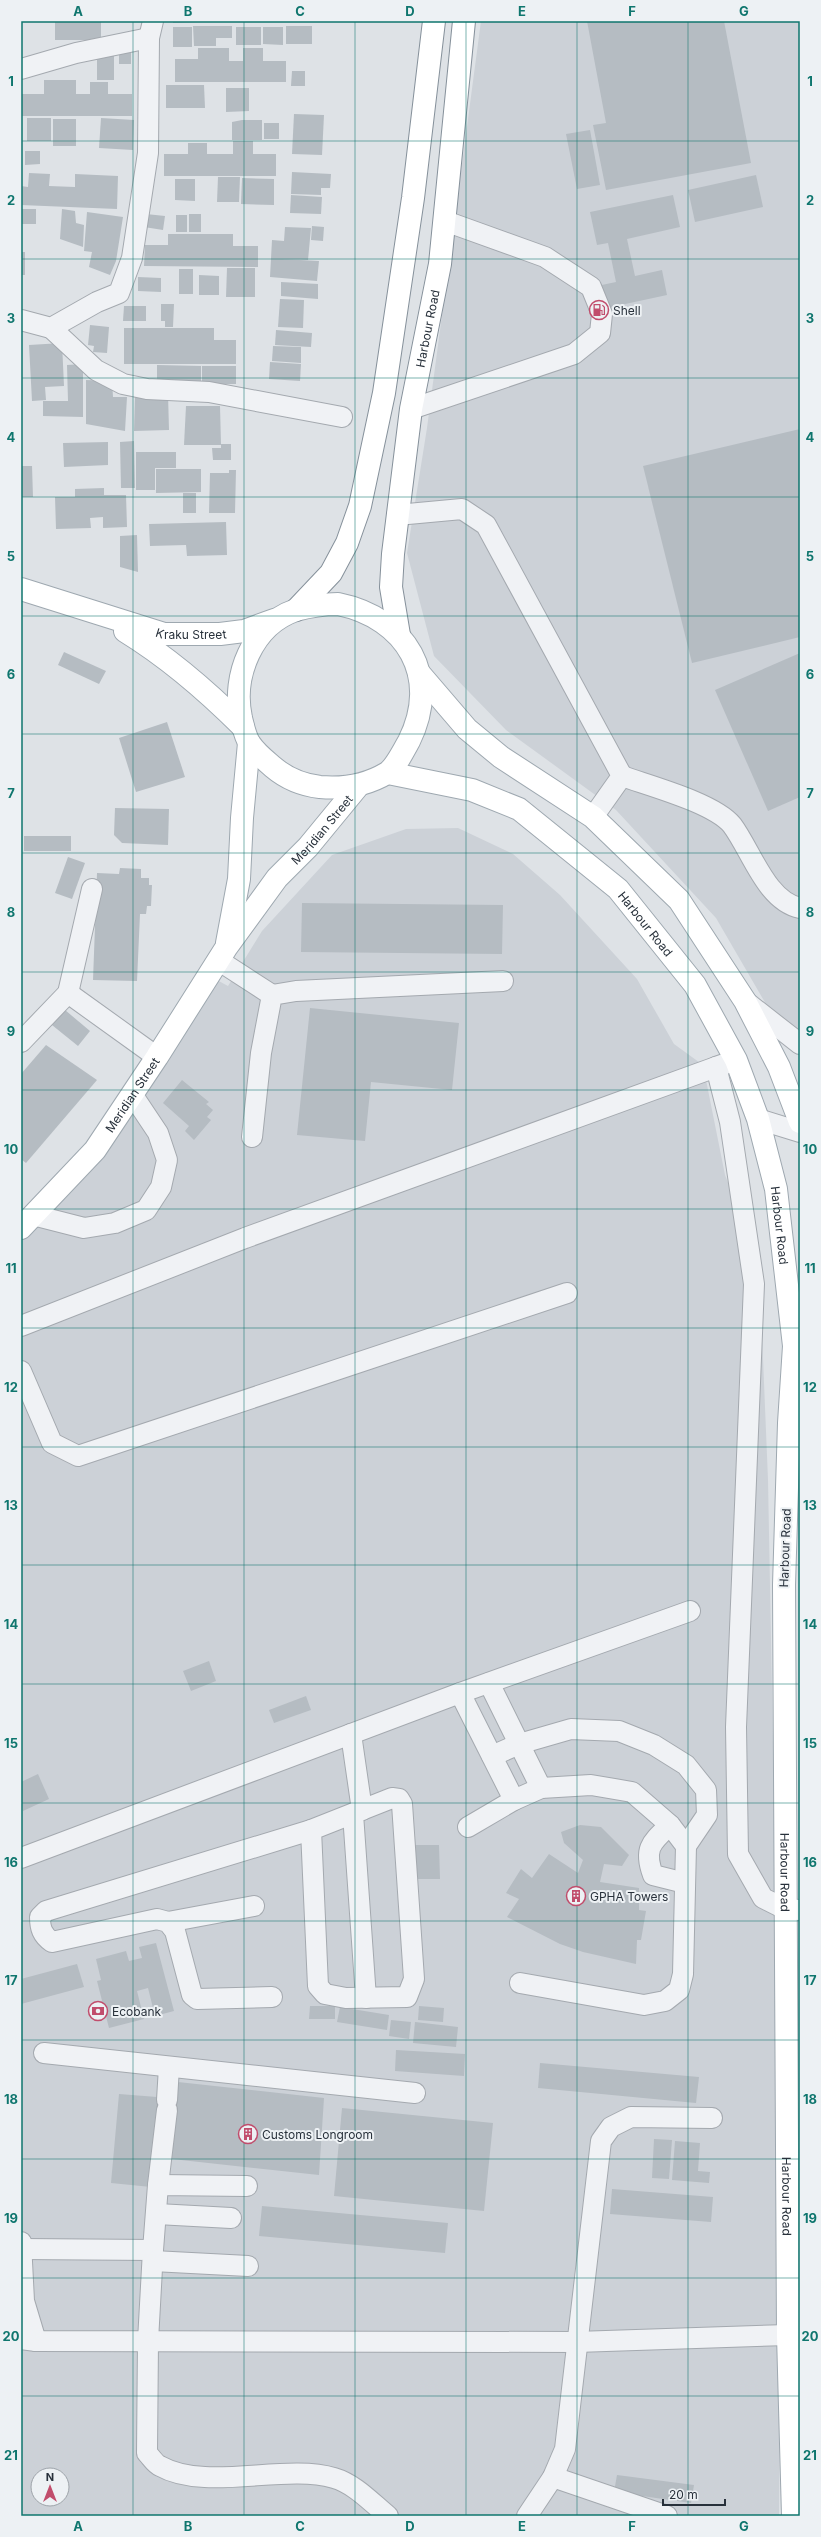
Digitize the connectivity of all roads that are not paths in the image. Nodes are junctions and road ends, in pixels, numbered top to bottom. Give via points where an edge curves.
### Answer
1 (434, 21) edge
2 (464, 21) edge
3 (151, 29) edge
4 (21, 69) edge
5 (445, 221) junction
6 (21, 320) edge
7 (51, 328) junction
8 (411, 409) junction
9 (342, 417) dead end
10 (397, 515) junction
11 (21, 589) edge
12 (288, 614) junction
13 (101, 616) junction
14 (400, 635) junction
15 (419, 673) junction
16 (246, 735) junction
17 (388, 772) junction
18 (622, 776) junction
19 (359, 785) junction
20 (592, 817) junction
21 (92, 889) dead end
22 (800, 908) edge
23 (222, 954) junction
24 (503, 981) dead end
25 (68, 993) junction
26 (272, 995) junction
27 (745, 1001) junction
28 (21, 1042) edge
29 (800, 1044) edge
30 (157, 1057) junction
31 (736, 1060) junction
32 (716, 1067) junction
33 (132, 1094) junction
34 (758, 1119) junction
35 (800, 1122) edge
36 (800, 1132) edge
37 (252, 1137) dead end
38 (24, 1224) edge
39 (567, 1293) dead end
40 (21, 1326) edge
41 (21, 1371) edge
42 (690, 1611) dead end
43 (489, 1683) junction
44 (460, 1693) junction
45 (351, 1734) junction
46 (519, 1744) junction
47 (492, 1756) junction
48 (541, 1788) junction
49 (514, 1800) junction
50 (357, 1812) junction
51 (670, 1825) junction
52 (468, 1827) dead end
53 (311, 1830) junction
54 (686, 1846) junction
55 (21, 1858) edge
56 (792, 1877) edge
57 (685, 1883) junction
58 (254, 1906) dead end
59 (793, 1910) edge
60 (168, 1922) junction
61 (520, 1983) dead end
62 (272, 1997) dead end
63 (366, 1998) junction
64 (44, 2053) dead end
65 (169, 2067) junction
66 (415, 2093) dead end
67 (712, 2118) dead end
68 (794, 2154) edge
69 (158, 2185) junction
70 (247, 2186) dead end
71 (157, 2214) junction
72 (231, 2218) dead end
73 (21, 2247) edge
74 (153, 2256) junction
75 (248, 2266) dead end
76 (788, 2335) junction
77 (29, 2340) edge
78 (148, 2341) junction
79 (576, 2342) junction
80 (553, 2477) junction
81 (388, 2516) edge
82 (527, 2516) edge
83 (667, 2516) edge
84 (793, 2516) edge

1 - 12 main road via 413,198 385,386 360,506 347,543 331,573
2 - 5 main road, Harbour Road
3 - 4 street
3 - 7 street via 148,153 132,258 126,278 119,293 97,302
5 - 8 main road, Harbour Road via 440,264
5 - 8 street via 546,257 592,287 602,314 600,333 574,354
6 - 7 street
7 - 9 street via 96,370 123,384 147,389 208,392
8 - 10 main road, Harbour Road
10 - 14 main road, Harbour Road via 391,587
10 - 18 street via 462,509 486,525
11 - 13 main road, Kraku Street
12 - 13 main road, Kraku Street via 238,632 220,634 164,634
12 - 14 main road, Kraku Street via 320,605 338,604 372,614
12 - 16 main road via 262,634 248,654 242,672 238,703
13 - 16 main road, Kraku Street via 155,649 201,686
14 - 15 main road via 412,653
15 - 17 main road via 422,699 417,724 406,748
15 - 20 main road via 468,729 502,757
16 - 19 main road, Kraku Street via 264,760 299,782 319,787
16 - 23 main road, Meridian Street via 239,879
17 - 19 main road
17 - 31 main road, Harbour Road via 472,790 519,809 612,884 695,985
18 - 20 street
18 - 22 street via 712,810 731,825 774,892 792,906
19 - 23 main road, Meridian Street via 308,847 277,878
20 - 27 main road via 679,900
21 - 25 street
23 - 26 street
23 - 30 main road, Meridian Street
24 - 26 street via 296,991
25 - 28 street
25 - 30 street
26 - 37 street via 261,1053
27 - 29 street
27 - 35 main road via 779,1067
30 - 33 main road, Meridian Street
31 - 32 street
31 - 34 main road, Harbour Road
32 - 40 street via 245,1238
32 - 59 street via 730,1122 754,1284 736,1727 738,1854 762,1898
33 - 38 main road, Meridian Street via 94,1150
33 - 38 street via 158,1133 167,1160 161,1187 146,1210 115,1223 84,1228
34 - 36 street
34 - 56 main road, Harbour Road via 776,1189 794,1346 784,1585
39 - 41 street via 78,1456 52,1443
42 - 43 street
43 - 44 street
43 - 46 street
44 - 45 street
44 - 47 street
45 - 50 street
45 - 55 street
46 - 47 street
46 - 48 street
46 - 54 street via 571,1729 619,1731 654,1745 686,1765 706,1790 707,1815
47 - 49 street
48 - 49 street
48 - 51 street via 591,1784 632,1792
49 - 52 street
50 - 53 street
50 - 63 street
50 - 63 street via 392,1798 399,1799 402,1804 414,1979 407,1997
51 - 54 street
51 - 57 street via 651,1842 648,1860 653,1875
53 - 60 street via 46,1911 40,1917 44,1937 52,1942 157,1919
53 - 63 street via 318,1986 325,1994 336,1997
54 - 57 street
56 - 59 main road, Harbour Road
57 - 61 street via 683,1974 679,1990 665,2001 644,2005
58 - 60 street
59 - 68 main road, Harbour Road
60 - 62 street via 175,1931 192,1995 196,1999
64 - 65 street
65 - 66 street
65 - 69 street
67 - 79 street via 631,2117 611,2127 601,2141
68 - 76 main road, Harbour Road
69 - 70 street
69 - 71 street
71 - 72 street
71 - 74 street
73 - 74 street
73 - 77 street
74 - 75 street
74 - 78 street
76 - 79 street
76 - 84 main road, Harbour Road
77 - 78 street
78 - 79 street
78 - 81 street via 147,2453 158,2466 182,2474 230,2477 309,2474 335,2478 357,2490
79 - 80 street via 565,2449
80 - 82 street
80 - 83 street

